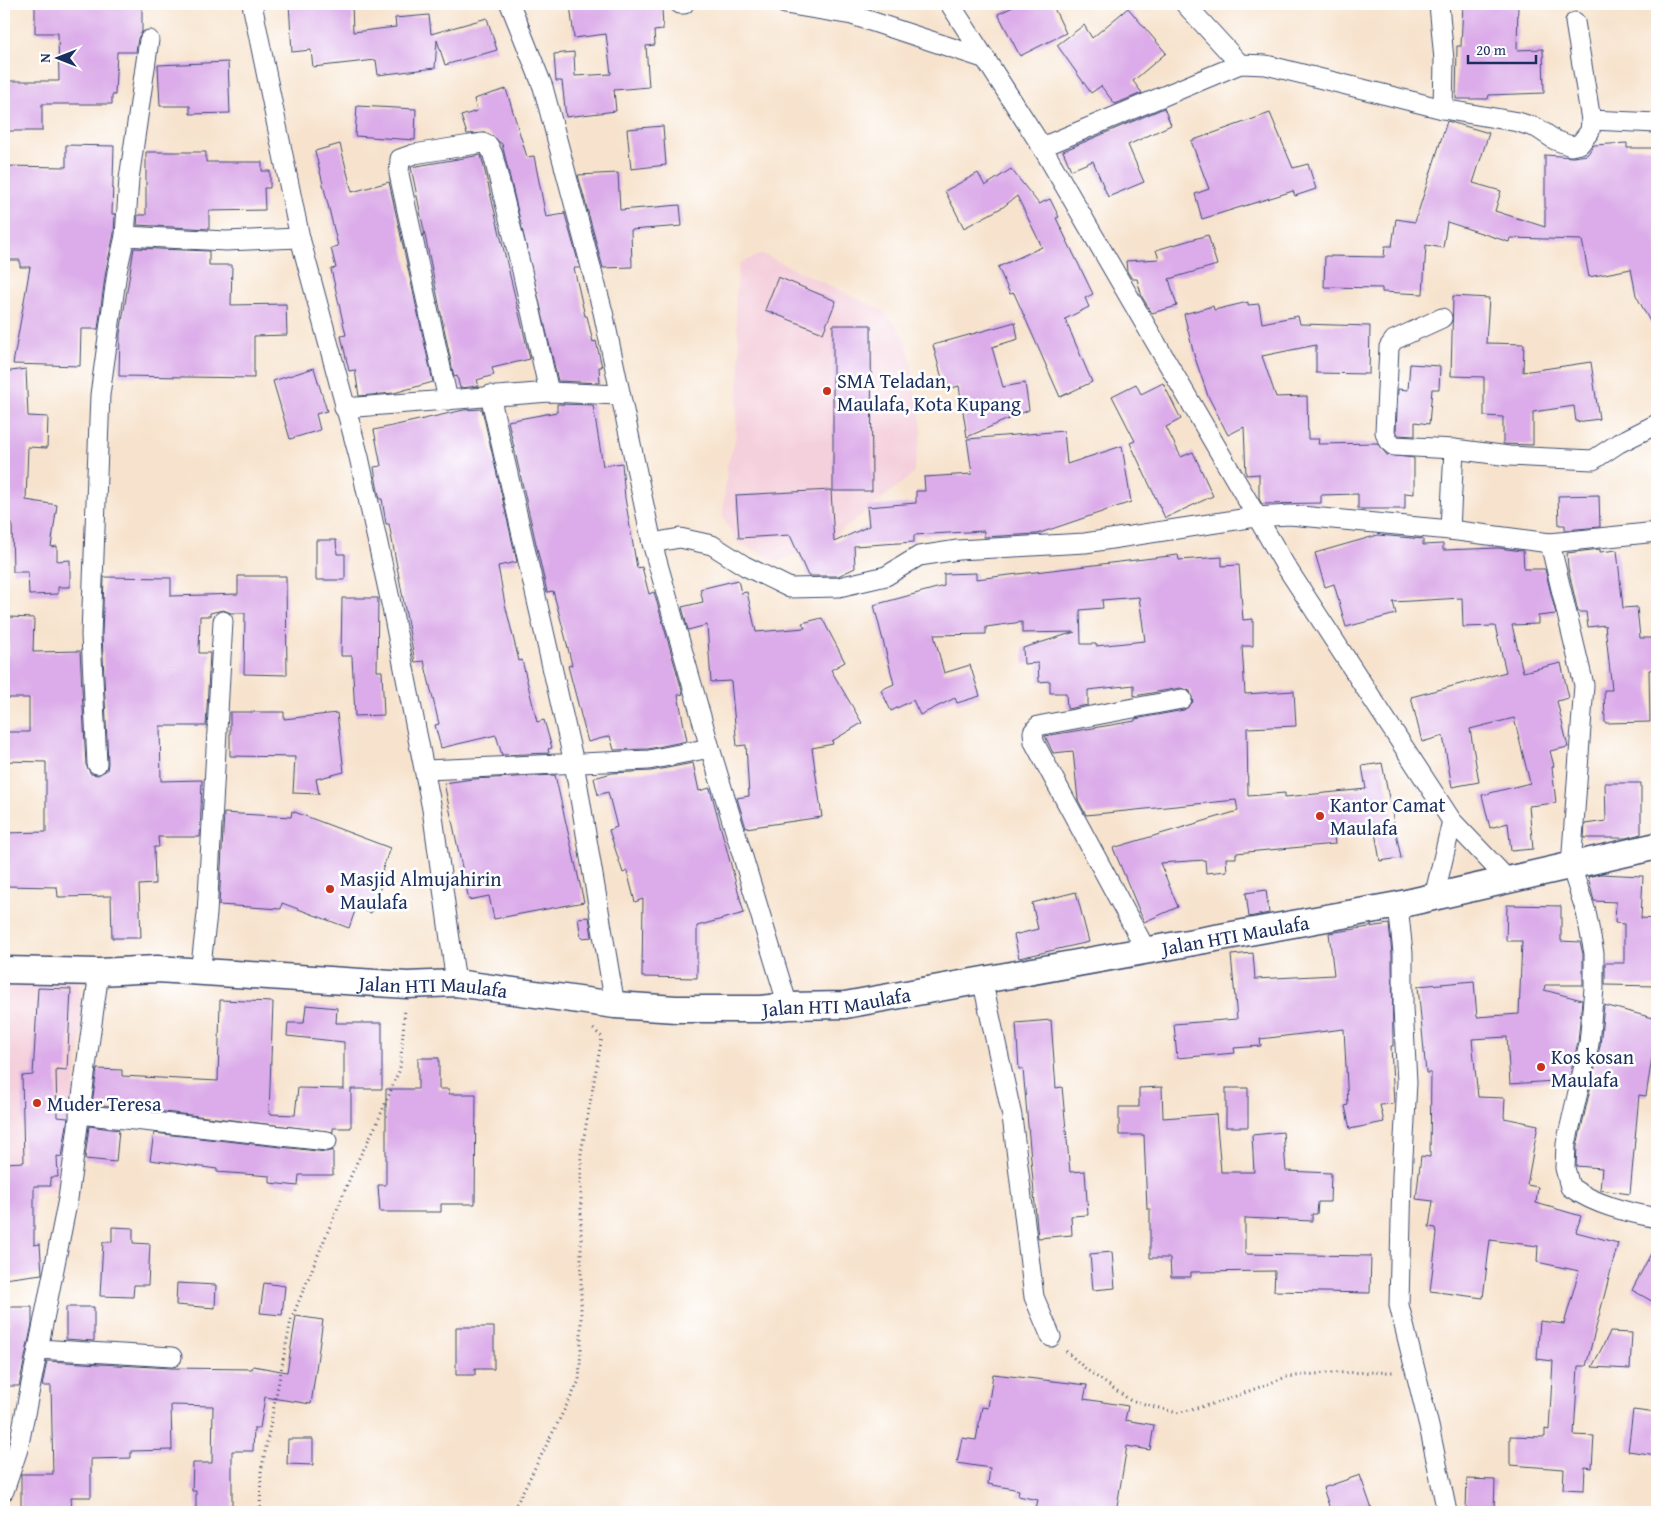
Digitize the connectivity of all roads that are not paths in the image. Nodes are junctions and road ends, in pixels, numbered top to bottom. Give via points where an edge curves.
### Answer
1 (252, 4) edge
2 (510, 4) edge
3 (680, 4) edge
4 (684, 4) edge
5 (784, 4) edge
6 (950, 4) edge
7 (1185, 4) edge
8 (1439, 4) edge
9 (1575, 22) dead end
10 (149, 40) dead end
11 (986, 59) junction
12 (1240, 64) junction
13 (1443, 109) junction
14 (1591, 120) junction
15 (1657, 123) edge
16 (1042, 147) junction
17 (125, 236) junction
18 (300, 238) junction
19 (1442, 318) dead end
20 (549, 392) junction
21 (490, 395) junction
22 (619, 395) junction
23 (448, 400) junction
24 (344, 408) junction
25 (1657, 424) edge
26 (1454, 449) junction
27 (1255, 517) junction
28 (1450, 530) junction
29 (1657, 532) edge
30 (652, 543) junction
31 (1550, 543) junction
32 (223, 621) dead end
33 (1182, 699) dead end
34 (710, 748) junction
35 (97, 764) dead end
36 (574, 764) junction
37 (426, 770) junction
38 (1452, 821) junction
39 (1657, 846) edge
40 (1571, 866) junction
41 (1508, 880) junction
42 (1434, 897) junction
43 (1398, 905) junction
44 (1146, 950) junction
45 (4, 970) edge
46 (99, 972) junction
47 (200, 973) junction
48 (982, 979) junction
49 (456, 984) junction
50 (615, 1005) junction
51 (788, 1006) junction
52 (79, 1114) junction
53 (327, 1141) dead end
54 (1657, 1218) edge
55 (1051, 1337) road end
56 (38, 1349) junction
57 (172, 1357) dead end
58 (4, 1490) edge
59 (1447, 1512) edge

1 - 18 street
2 - 22 street via 543,86 603,312
3 - 4 street
5 - 11 street via 852,15
6 - 11 street
7 - 12 street
8 - 13 street via 1444,60
9 - 14 street
10 - 17 street via 129,179
11 - 16 street
12 - 13 street via 1266,64
12 - 16 street
13 - 14 street via 1537,128 1571,146 1580,144 1590,131
14 - 15 street
16 - 27 street
17 - 18 street via 216,240
17 - 35 street via 100,395 91,635
18 - 24 street
19 - 26 street via 1394,340 1389,347 1385,432 1394,446
20 - 21 street
20 - 22 street
20 - 23 street via 493,155 490,146 483,143 414,154 400,160 399,174
21 - 23 street
21 - 36 street
22 - 30 street
23 - 24 street
24 - 37 street via 363,475
25 - 26 street via 1593,460 1509,456
26 - 28 street
27 - 28 street via 1290,515
27 - 30 street via 1085,543 958,550 919,556 886,576 838,587 790,588 744,566 712,544 680,538
27 - 38 street
28 - 31 street
29 - 31 street
30 - 34 street
31 - 40 street via 1584,685
32 - 47 street via 208,904
33 - 44 street via 1038,726 1033,732 1034,742
34 - 36 street via 649,760
34 - 51 street
36 - 37 street
36 - 50 street
37 - 49 street
38 - 41 street
38 - 42 street
39 - 40 street, Jalan HTI Maulafa
40 - 41 street, Jalan HTI Maulafa
40 - 54 street via 1586,912 1594,953 1594,988 1589,1044 1566,1144 1565,1168 1570,1187 1584,1198
41 - 42 street, Jalan HTI Maulafa
42 - 43 street, Jalan HTI Maulafa
43 - 44 street, Jalan HTI Maulafa
43 - 59 street via 1408,1082 1398,1305
44 - 48 street, Jalan HTI Maulafa
45 - 46 street, Jalan HTI Maulafa
46 - 47 street, Jalan HTI Maulafa via 157,969
46 - 52 street
47 - 49 street, Jalan HTI Maulafa via 407,985
48 - 51 street, Jalan HTI Maulafa via 845,1005
48 - 55 street via 1012,1116 1034,1297
49 - 50 street, Jalan HTI Maulafa
50 - 51 street, Jalan HTI Maulafa via 676,1009
52 - 53 street
52 - 56 street via 68,1200
56 - 57 street
56 - 58 street via 18,1449

